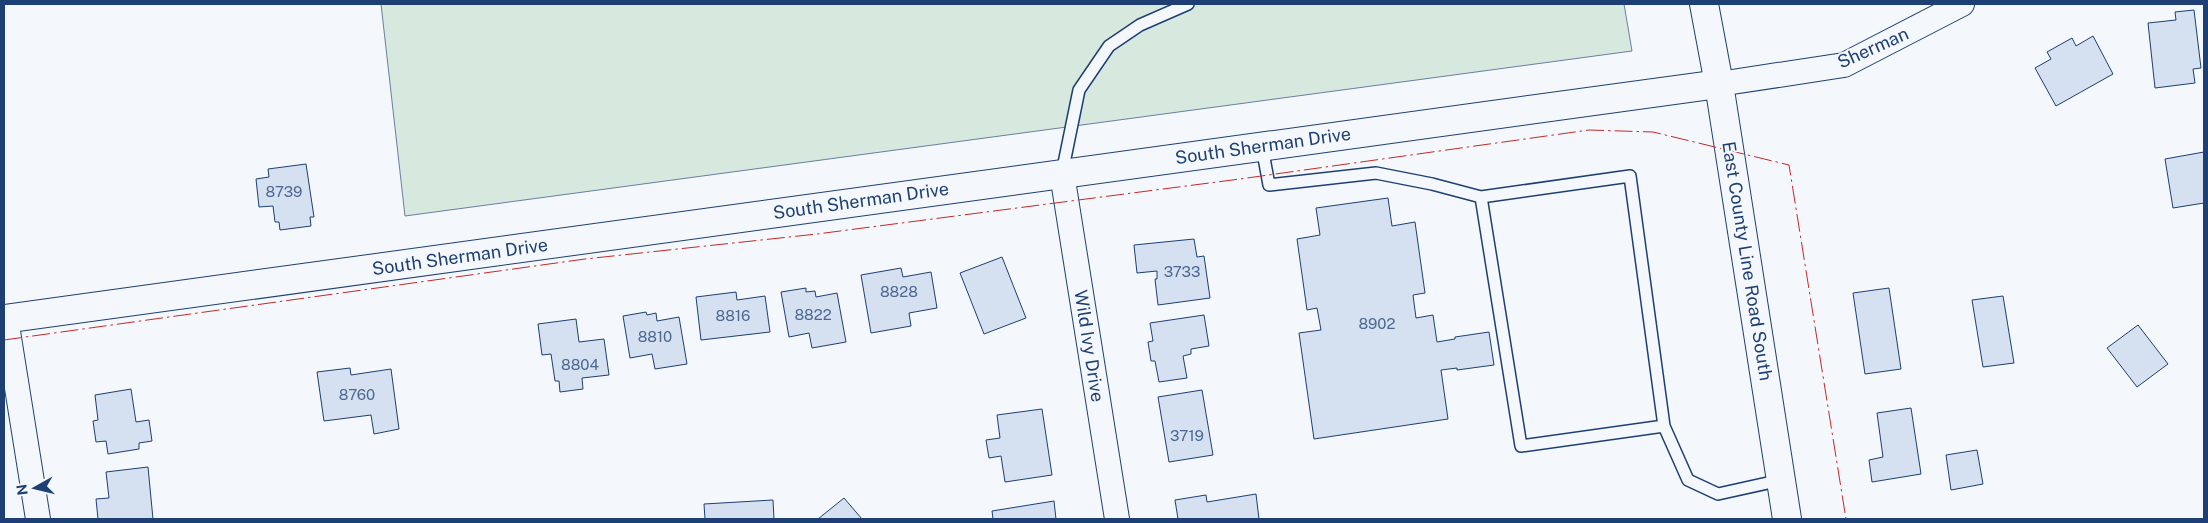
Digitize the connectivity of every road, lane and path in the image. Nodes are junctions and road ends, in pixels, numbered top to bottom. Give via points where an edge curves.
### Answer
1 (1188, 4) edge
2 (1704, 4) edge
3 (1962, 4) edge
4 (1719, 84) junction
5 (1262, 146) junction
6 (1062, 174) junction
7 (1481, 197) junction
8 (5, 319) edge
9 (1664, 426) junction
10 (1781, 480) junction
11 (38, 519) edge
12 (1117, 519) edge
13 (1787, 519) edge

1 - 6 lane via 1140,25 1109,46 1079,90
2 - 4 street, East County Line Road South
3 - 4 street, Sherman via 1844,65
4 - 5 street, South Sherman Drive
4 - 10 street, East County Line Road South
5 - 6 street, South Sherman Drive
5 - 7 lane via 1269,185 1376,173
6 - 8 street, South Sherman Drive
6 - 12 street, Wild Ivy Drive
7 - 9 lane via 1521,446
7 - 9 lane via 1630,176
8 - 11 street
9 - 10 lane via 1688,480 1718,494
10 - 13 street, East County Line Road South

